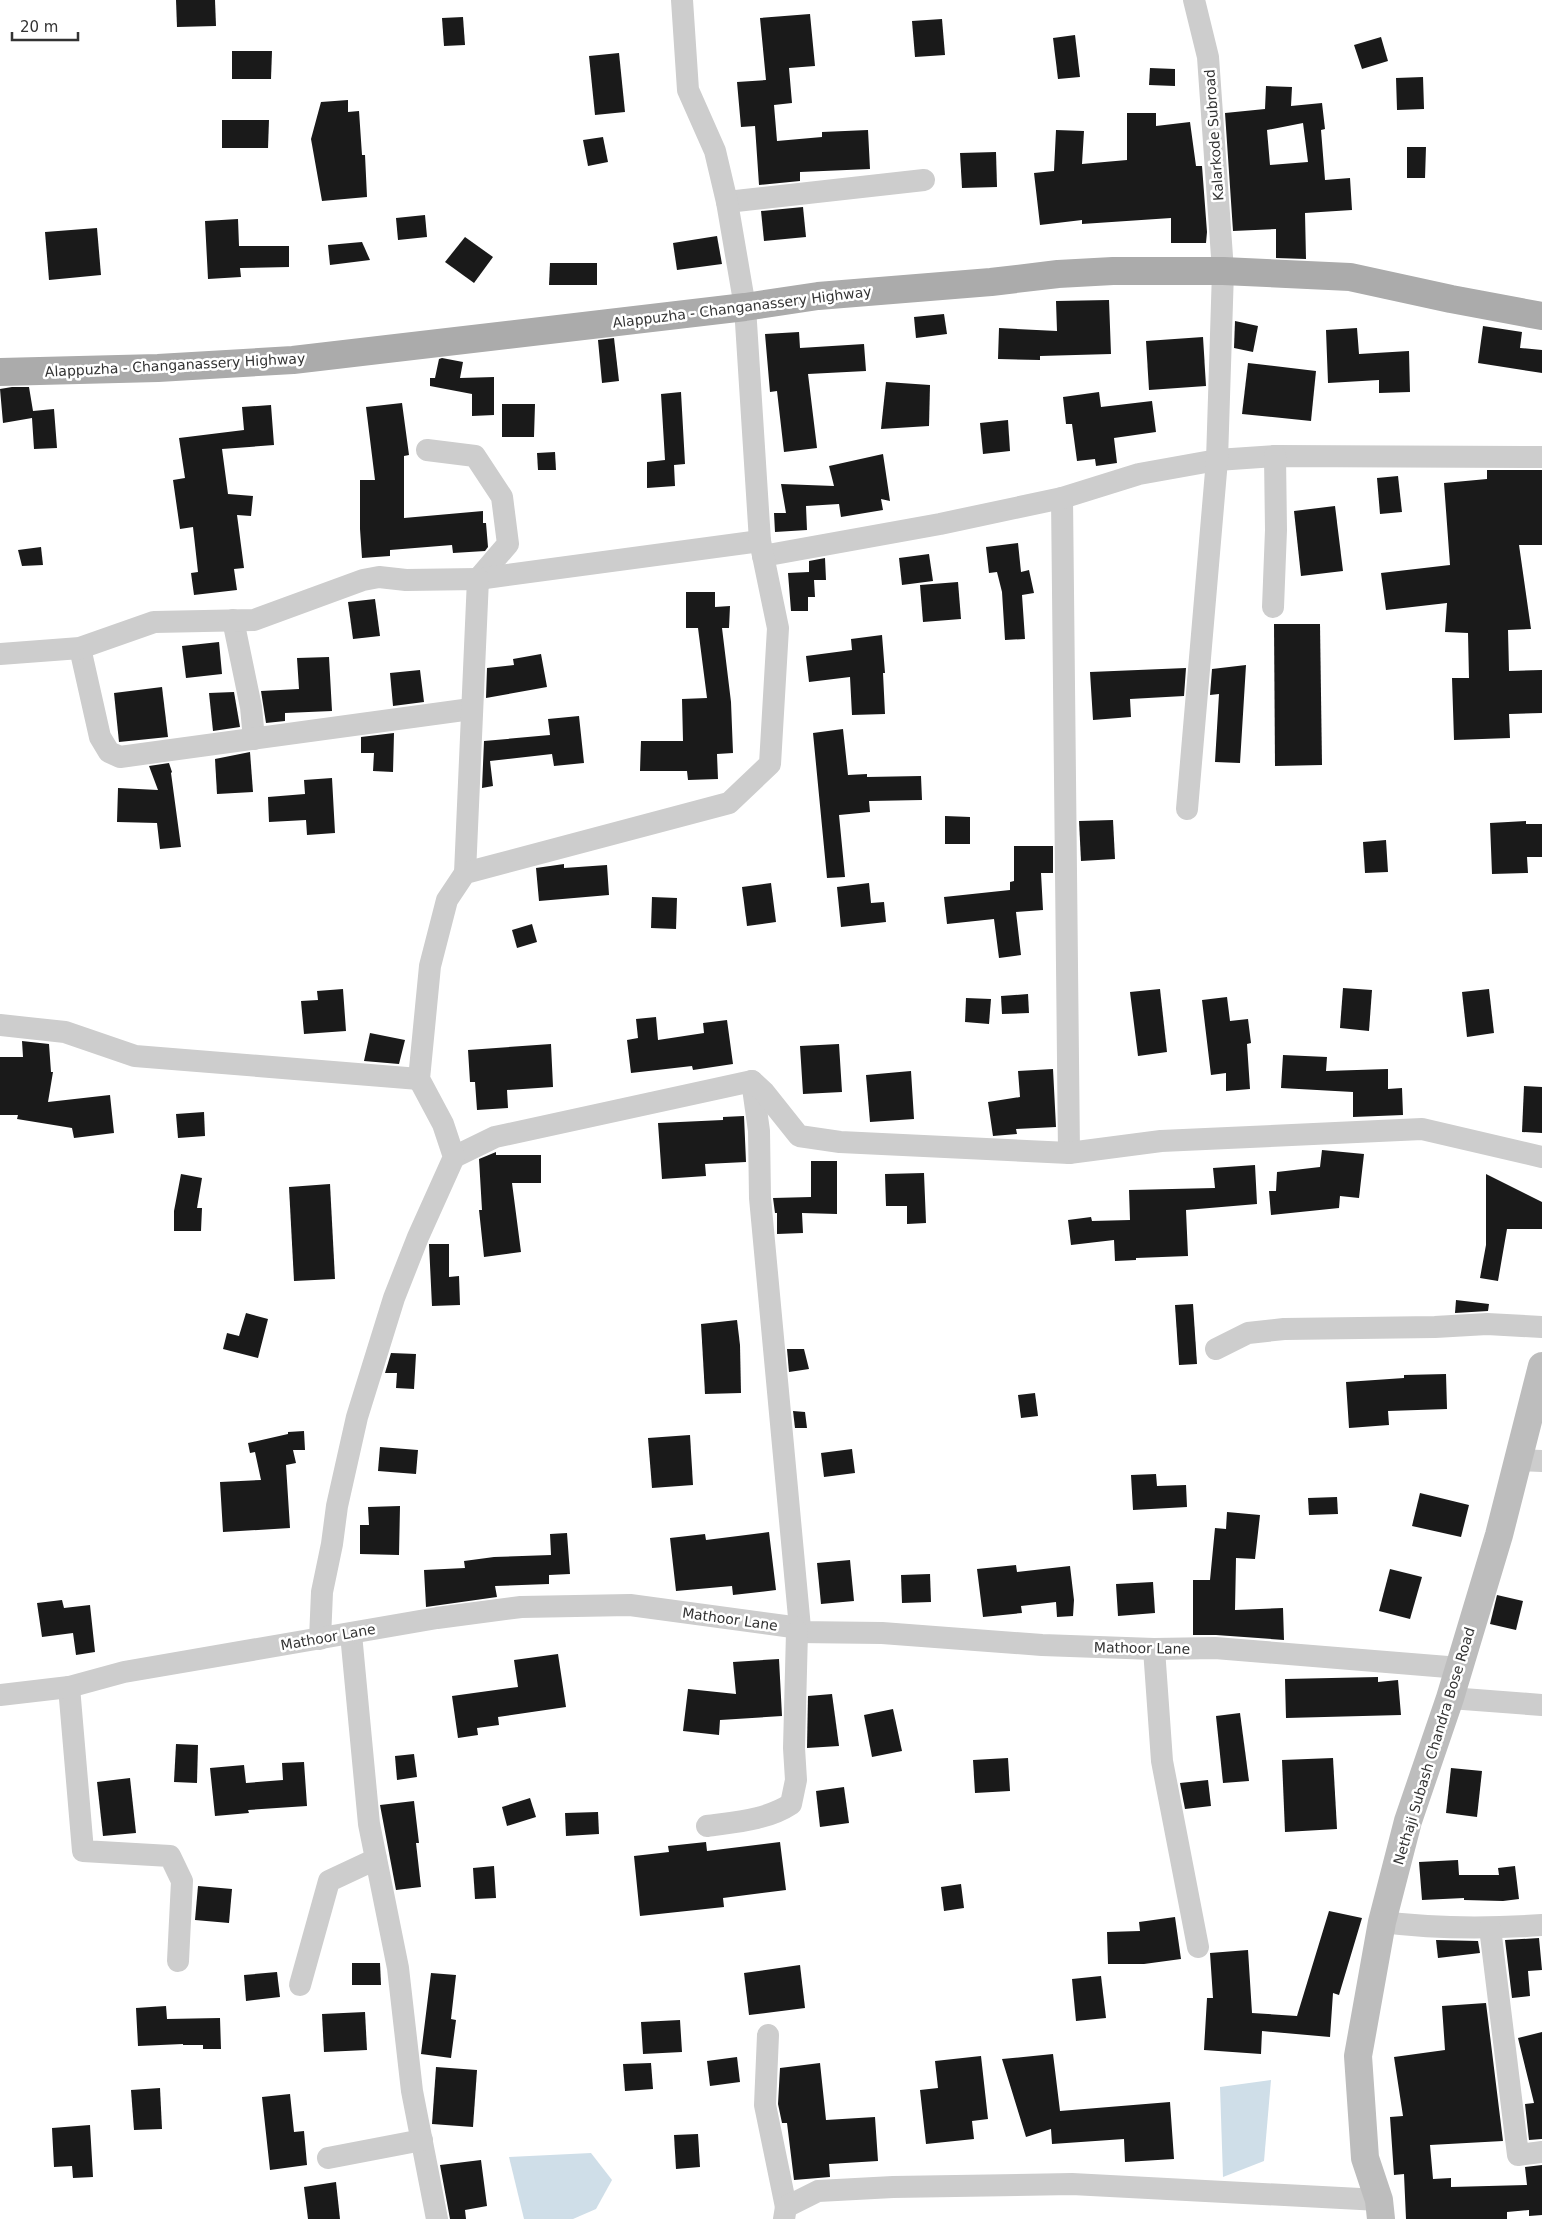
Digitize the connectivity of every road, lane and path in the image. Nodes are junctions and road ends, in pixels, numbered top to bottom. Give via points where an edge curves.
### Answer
1 (682, 0) edge
2 (1194, 0) edge
3 (924, 180) dead end
4 (727, 202) junction
5 (1222, 271) junction
6 (745, 307) junction
7 (1542, 316) edge
8 (0, 372) edge
9 (427, 450) dead end
10 (1275, 456) junction
11 (1542, 457) edge
12 (1217, 460) junction
13 (1062, 498) junction
14 (761, 549) junction
15 (478, 579) junction
16 (1272, 607) dead end
17 (233, 620) junction
18 (80, 648) junction
19 (0, 654) edge
20 (471, 709) junction
21 (254, 739) junction
22 (1187, 809) dead end
23 (465, 873) junction
24 (0, 1025) edge
25 (419, 1079) junction
26 (752, 1081) junction
27 (1069, 1153) junction
28 (1542, 1156) edge
29 (454, 1157) junction
30 (1542, 1327) edge
31 (1216, 1349) dead end
32 (1542, 1366) edge
33 (1530, 1460) edge
34 (799, 1630) junction
35 (351, 1634) junction
36 (320, 1639) junction
37 (1154, 1649) junction
38 (1460, 1668) junction
39 (69, 1687) junction
40 (0, 1695) edge
41 (1450, 1698) junction
42 (1542, 1705) edge
43 (707, 1826) dead end
44 (376, 1859) junction
45 (1382, 1922) junction
46 (1542, 1925) edge
47 (1490, 1928) junction
48 (1198, 1947) dead end
49 (178, 1961) dead end
50 (300, 1985) dead end
51 (768, 2035) dead end
52 (422, 2140) junction
53 (1542, 2152) edge
54 (328, 2158) dead end
55 (1380, 2210) edge
56 (785, 2213) edge
57 (437, 2219) edge

1 - 4 street via 688,90 715,151
2 - 5 street, Kalarkode Subroad via 1208,57
3 - 4 street
4 - 6 street
5 - 6 main road, Alappuzha - Changanassery Highway via 1058,274 818,296
5 - 7 main road, Alappuzha - Changanassery Highway via 1350,277
5 - 12 street, Kalarkode Subroad
6 - 8 main road, Alappuzha - Changanassery Highway via 293,360
6 - 14 street
9 - 15 street via 475,456 502,497 508,544
10 - 11 street
10 - 12 street
10 - 16 street
12 - 13 street via 1139,474
12 - 22 street, Kalarkode Subroad
13 - 14 street via 940,524
13 - 27 street
14 - 15 street
14 - 23 street via 778,628 770,764 728,804
15 - 17 street via 371,579 254,620
15 - 20 street
17 - 18 street via 154,622
17 - 21 street via 251,707
18 - 19 street
18 - 21 street via 100,737 110,752 120,757
20 - 21 street
20 - 23 street
23 - 25 street via 447,900 430,966
24 - 25 street via 65,1032 134,1056
25 - 29 street via 444,1124
26 - 27 street via 799,1136 840,1142
26 - 29 street via 495,1137
26 - 34 street via 759,1131 760,1198
27 - 28 street via 1161,1141 1422,1129
29 - 36 street via 394,1298 357,1417 322,1592
30 - 31 street via 1487,1324 1284,1328 1248,1333
32 - 33 main road, Nethaji Subash Chandra Bose Road
33 - 38 main road, Nethaji Subash Chandra Bose Road via 1498,1535
34 - 35 street, Mathoor Lane via 630,1605 520,1607
34 - 37 street, Mathoor Lane
34 - 43 street via 794,1748 796,1780 791,1804 752,1819
35 - 36 street, Mathoor Lane
35 - 44 street via 369,1824
36 - 39 street, Mathoor Lane via 124,1672
37 - 38 street, Mathoor Lane via 1214,1648
37 - 48 street via 1162,1761
38 - 41 main road, Nethaji Subash Chandra Bose Road
39 - 40 street, Mathoor Lane
39 - 49 street via 83,1851 170,1856 182,1881
41 - 42 street
41 - 45 main road, Nethaji Subash Chandra Bose Road via 1408,1821
44 - 50 street via 329,1880
44 - 52 street via 398,1968 412,2091
45 - 47 street via 1429,1928
45 - 55 main road, Nethaji Subash Chandra Bose Road via 1358,2056 1365,2158
46 - 47 street
47 - 53 street via 1518,2156
51 - 56 street via 765,2105
52 - 54 street
52 - 57 street
55 - 56 street via 1072,2184 818,2191

